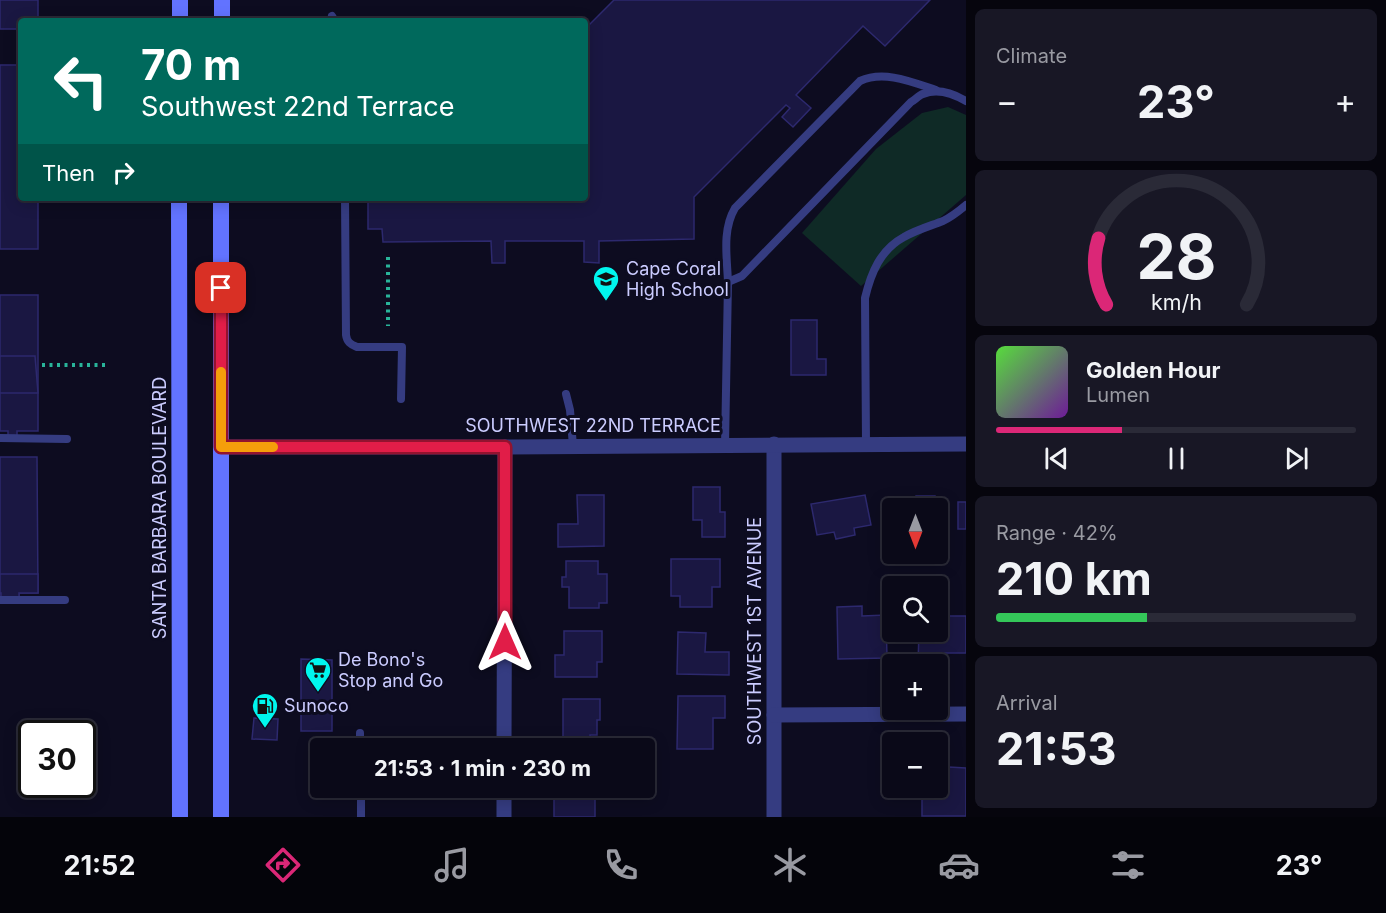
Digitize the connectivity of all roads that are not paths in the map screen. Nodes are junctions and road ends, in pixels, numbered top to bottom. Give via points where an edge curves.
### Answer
1 (180, 0) edge
2 (222, 0) edge
3 (180, 18) edge
4 (222, 18) edge
5 (940, 92) junction
6 (966, 101) edge
7 (179, 201) edge
8 (221, 201) edge
9 (345, 201) edge
10 (966, 205) edge
11 (728, 282) junction
12 (566, 394) dead end
13 (401, 399) dead end
14 (0, 438) edge
15 (68, 439) dead end
16 (774, 444) junction
17 (866, 444) junction
18 (966, 444) edge
19 (725, 445) junction
20 (573, 446) junction
21 (221, 447) junction
22 (505, 447) junction
23 (0, 600) edge
24 (65, 600) dead end
25 (966, 714) edge
26 (774, 715) junction
27 (360, 733) dead end
28 (360, 738) edge
29 (504, 738) edge
30 (361, 798) edge
31 (504, 798) edge
32 (180, 817) edge
33 (221, 817) edge
34 (362, 817) edge
35 (504, 817) edge
36 (774, 817) edge

1 - 3 main road
2 - 4 main road
5 - 6 lane
5 - 11 lane via 922,94 911,102 741,276
5 - 11 lane via 882,76 860,81 735,208 727,231
7 - 32 main road, SANTA BARBARA BOULEVARD
8 - 21 main road
9 - 13 lane via 347,341 357,347 402,347
10 - 17 lane via 945,220 903,237 887,250 869,280 865,298
11 - 19 lane
12 - 20 lane
14 - 15 lane
16 - 17 street, SOUTHWEST 22ND TERRACE
16 - 19 street, SOUTHWEST 22ND TERRACE
16 - 26 street, SOUTHWEST 1ST AVENUE
17 - 18 street, SOUTHWEST 22ND TERRACE
19 - 20 street, SOUTHWEST 22ND TERRACE
20 - 22 street, SOUTHWEST 22ND TERRACE
21 - 22 street, SOUTHWEST 22ND TERRACE
21 - 33 main road
22 - 29 street
23 - 24 lane
25 - 26 street
26 - 36 street, SOUTHWEST 1ST AVENUE
27 - 28 lane
30 - 34 lane
31 - 35 street

